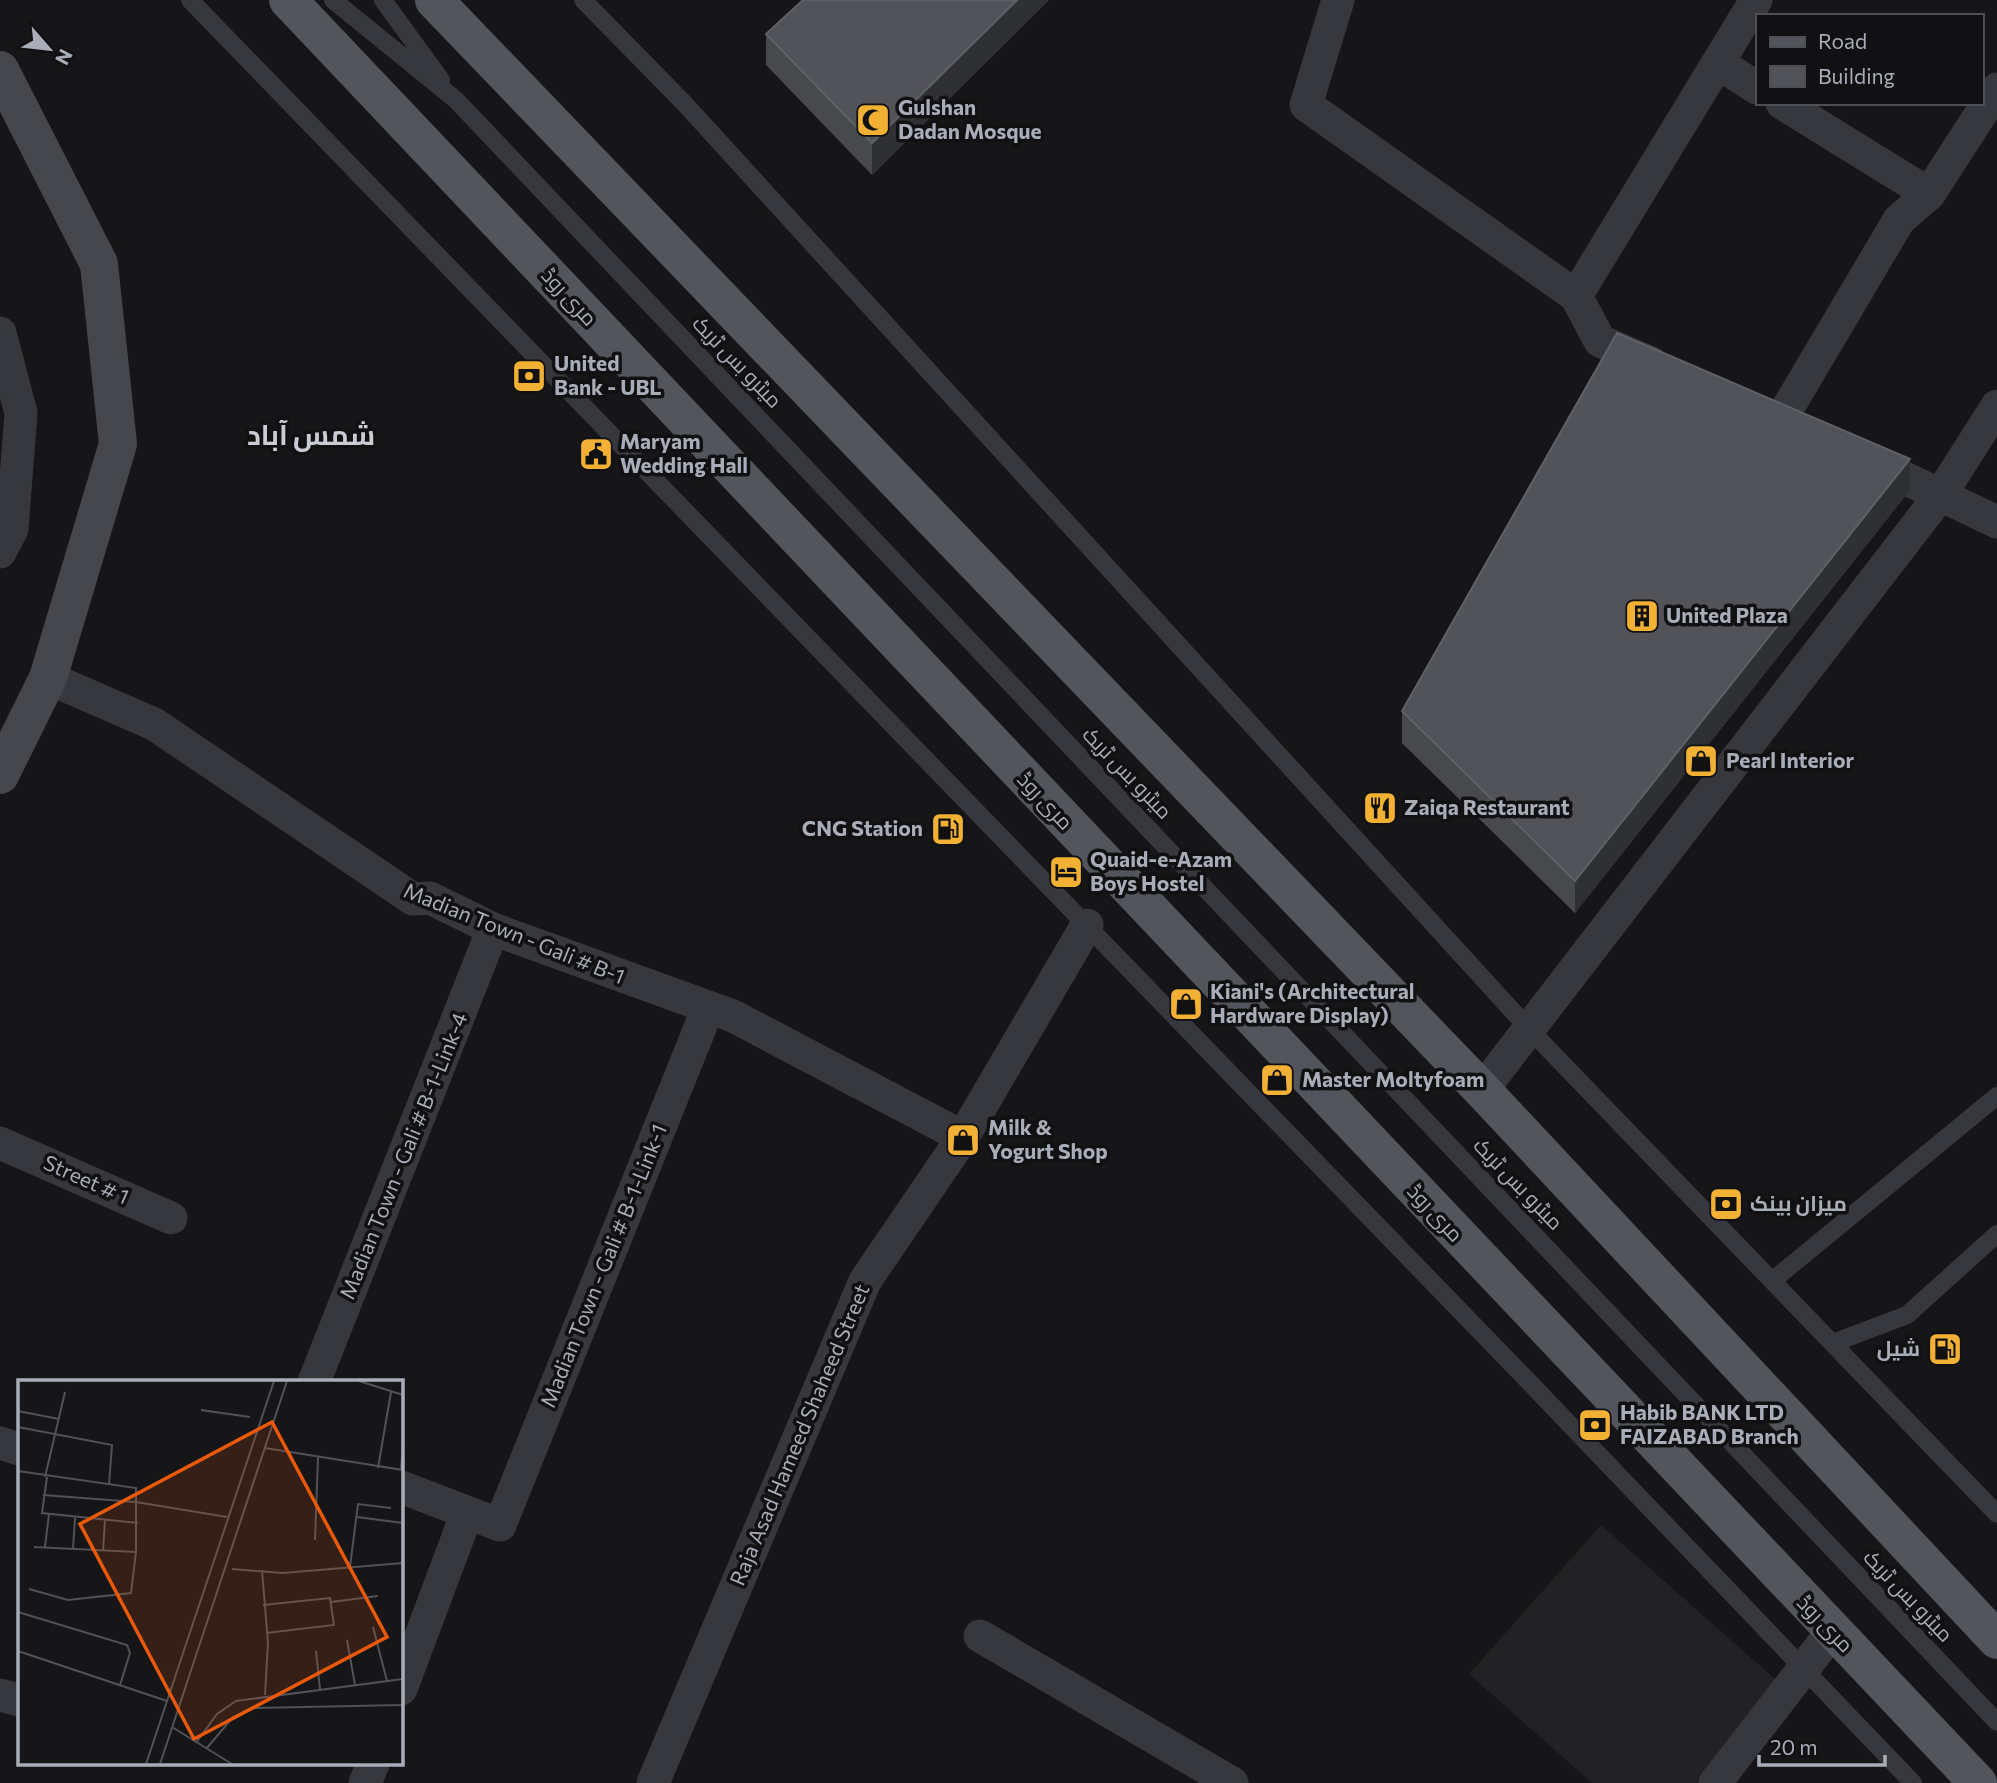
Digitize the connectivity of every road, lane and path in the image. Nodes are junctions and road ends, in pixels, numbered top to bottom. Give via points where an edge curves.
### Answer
1 (190, 0) edge
2 (288, 0) edge
3 (333, 0) edge
4 (383, 0) edge
5 (434, 0) edge
6 (583, 0) edge
7 (1338, 0) edge
8 (1756, 0) edge
9 (1718, 63) junction
10 (0, 70) edge
11 (1756, 87) edge
12 (1997, 89) edge
13 (456, 100) junction
14 (1785, 105) edge
15 (1929, 194) junction
16 (1576, 296) junction
17 (0, 333) edge
18 (1684, 378) edge
19 (1997, 406) edge
20 (1780, 421) edge
21 (1842, 449) edge
22 (1941, 494) junction
23 (1997, 522) edge
24 (0, 552) edge
25 (48, 678) junction
26 (0, 775) edge
27 (1087, 925) junction
28 (493, 929) junction
29 (708, 1008) junction
30 (1528, 1029) junction
31 (1482, 1090) junction
32 (1997, 1096) edge
33 (963, 1137) junction
34 (0, 1143) edge
35 (172, 1219) dead end
36 (1997, 1234) edge
37 (1772, 1280) junction
38 (1833, 1343) junction
39 (315, 1380) edge
40 (0, 1443) edge
41 (18, 1449) edge
42 (402, 1487) edge
43 (467, 1513) junction
44 (1997, 1514) edge
45 (1832, 1632) junction
46 (980, 1636) dead end
47 (1997, 1640) edge
48 (1805, 1667) junction
49 (402, 1686) edge
50 (0, 1695) edge
51 (18, 1700) edge
52 (1997, 1722) edge
53 (372, 1766) edge
54 (365, 1783) edge
55 (653, 1783) edge
56 (1232, 1783) edge
57 (1715, 1783) edge
58 (1913, 1783) edge
59 (1978, 1783) edge

1 - 27 lane
2 - 45 main road, مری روڈ
3 - 13 lane, میٹرو بس ٹریک
4 - 13 lane, میٹرو بس ٹریک
5 - 31 main road
6 - 30 lane via 684,103
7 - 16 street via 1306,105
8 - 9 street
9 - 11 street
9 - 16 street
10 - 25 street via 99,264 118,444
12 - 15 street
13 - 52 lane, میٹرو بس ٹریک
14 - 15 street
15 - 20 street via 1899,220
16 - 18 street via 1600,341
17 - 24 street via 21,413 12,529
19 - 22 street
21 - 22 street
22 - 23 street
22 - 30 street
25 - 26 street
25 - 28 street, Madian Town - Gali # B-1 via 153,724 412,899 430,898
27 - 33 street, Raja Asad Hameed Shaheed Street
27 - 48 lane
28 - 29 street, Madian Town - Gali # B-1
28 - 39 street, Madian Town - Gali # B-1-Link-4
29 - 33 street, Madian Town - Gali # B-1 via 733,1016
29 - 43 street, Madian Town - Gali # B-1-Link-1 via 500,1525
30 - 31 street
30 - 37 lane
31 - 47 main road
32 - 37 lane
33 - 55 street, Raja Asad Hameed Shaheed Street via 865,1281
34 - 35 street, Street # 1
36 - 38 lane via 1907,1315
37 - 38 lane
38 - 44 lane
40 - 41 street
42 - 43 street
43 - 49 street
45 - 48 street
45 - 59 main road, مری روڈ
46 - 56 street
48 - 57 street
48 - 58 lane
50 - 51 street
53 - 54 street

